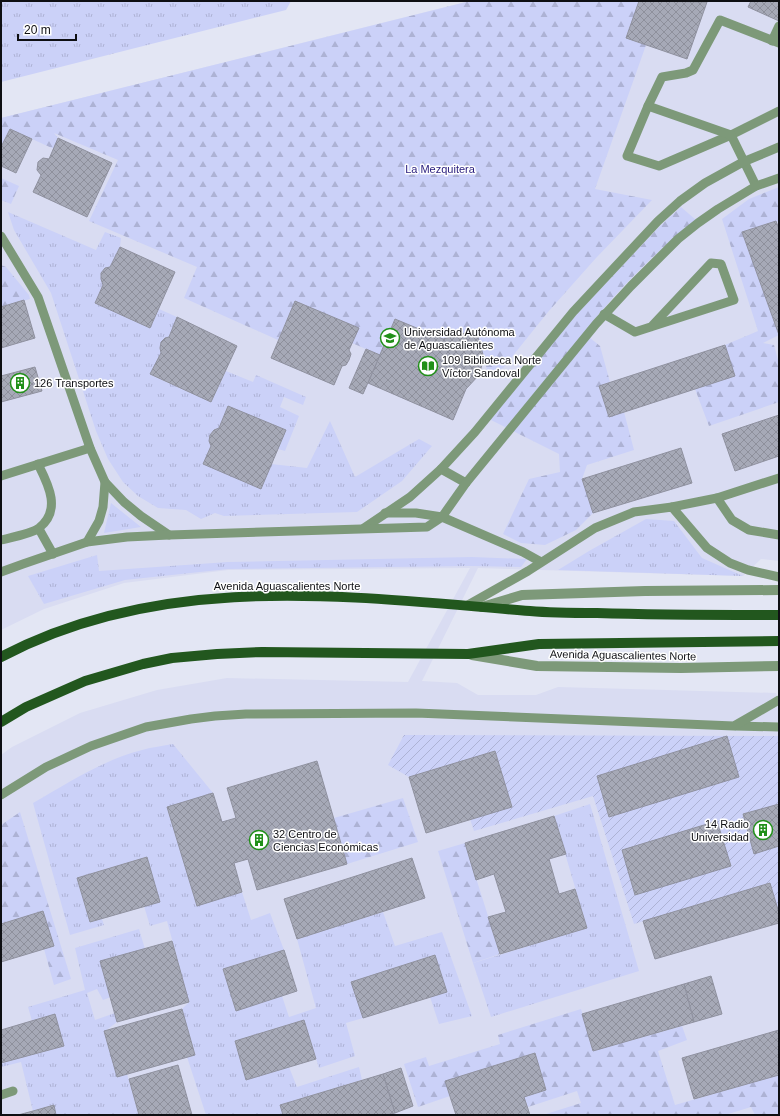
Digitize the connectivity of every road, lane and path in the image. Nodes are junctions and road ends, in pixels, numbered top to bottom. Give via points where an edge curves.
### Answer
1 (779, 26) edge
2 (776, 42) edge
3 (648, 106) junction
4 (779, 111) edge
5 (731, 135) junction
6 (779, 147) edge
7 (743, 162) junction
8 (779, 178) edge
9 (756, 186) junction
10 (1, 236) edge
11 (604, 314) junction
12 (651, 327) junction
13 (90, 448) junction
14 (38, 464) junction
15 (441, 469) junction
16 (1, 476) edge
17 (779, 478) edge
18 (105, 482) junction
19 (466, 483) junction
20 (717, 498) junction
21 (672, 507) junction
22 (386, 513) junction
23 (442, 517) junction
24 (364, 528) junction
25 (39, 529) junction
26 (169, 535) junction
27 (779, 535) edge
28 (1, 540) edge
29 (87, 542) junction
30 (53, 554) junction
31 (541, 562) junction
32 (1, 572) edge
33 (779, 576) edge
34 (779, 590) edge
35 (468, 605) junction
36 (482, 607) junction
37 (779, 615) edge
38 (779, 642) edge
39 (468, 654) junction
40 (3, 656) edge
41 (779, 666) edge
42 (779, 700) edge
43 (1, 722) edge
44 (734, 726) junction
45 (779, 727) edge
46 (1, 795) edge
47 (13, 1091) dead end
48 (1, 1095) edge

1 - 2 lane
2 - 3 lane via 720,20 693,70 662,77
3 - 5 lane
3 - 5 lane via 627,156 659,166
4 - 5 lane
5 - 7 lane
6 - 7 lane
7 - 9 lane
7 - 15 lane via 705,183 658,221 573,312 475,432
8 - 9 lane
9 - 11 lane via 718,209 678,239
10 - 13 lane via 38,297
11 - 12 lane via 635,332
11 - 19 lane
12 - 12 lane via 734,300 721,264 711,263
13 - 14 lane
13 - 18 lane
14 - 16 lane
14 - 25 lane via 48,483 52,499 50,516
15 - 19 lane
15 - 22 lane via 410,497
17 - 20 lane
18 - 26 lane via 124,502
18 - 29 lane via 99,521
19 - 23 lane
20 - 21 lane
20 - 27 lane via 732,520 749,530
21 - 31 lane via 634,512 595,528
21 - 33 lane via 707,548 748,570
22 - 23 lane via 416,513
22 - 24 lane
23 - 24 lane via 427,527
23 - 31 lane via 524,552
24 - 26 lane
25 - 28 lane
25 - 30 lane
26 - 29 lane
29 - 30 lane
30 - 32 lane
31 - 35 lane
34 - 36 street, Avenida Aguascalientes Norte via 522,595
35 - 36 main road, Avenida Aguascalientes Norte
35 - 40 main road, Avenida Aguascalientes Norte via 357,597 263,596 198,599 96,620 33,642
36 - 37 main road, Avenida Aguascalientes Norte via 592,613
38 - 39 main road, Avenida Aguascalientes Norte via 539,644
39 - 41 street, Avenida Aguascalientes Norte via 537,666
39 - 43 main road, Avenida Aguascalientes Norte via 262,652 172,658 85,681 26,707
42 - 44 lane
44 - 45 lane
44 - 46 lane via 416,713 246,714 199,718 146,727 91,746 46,767
47 - 48 lane

